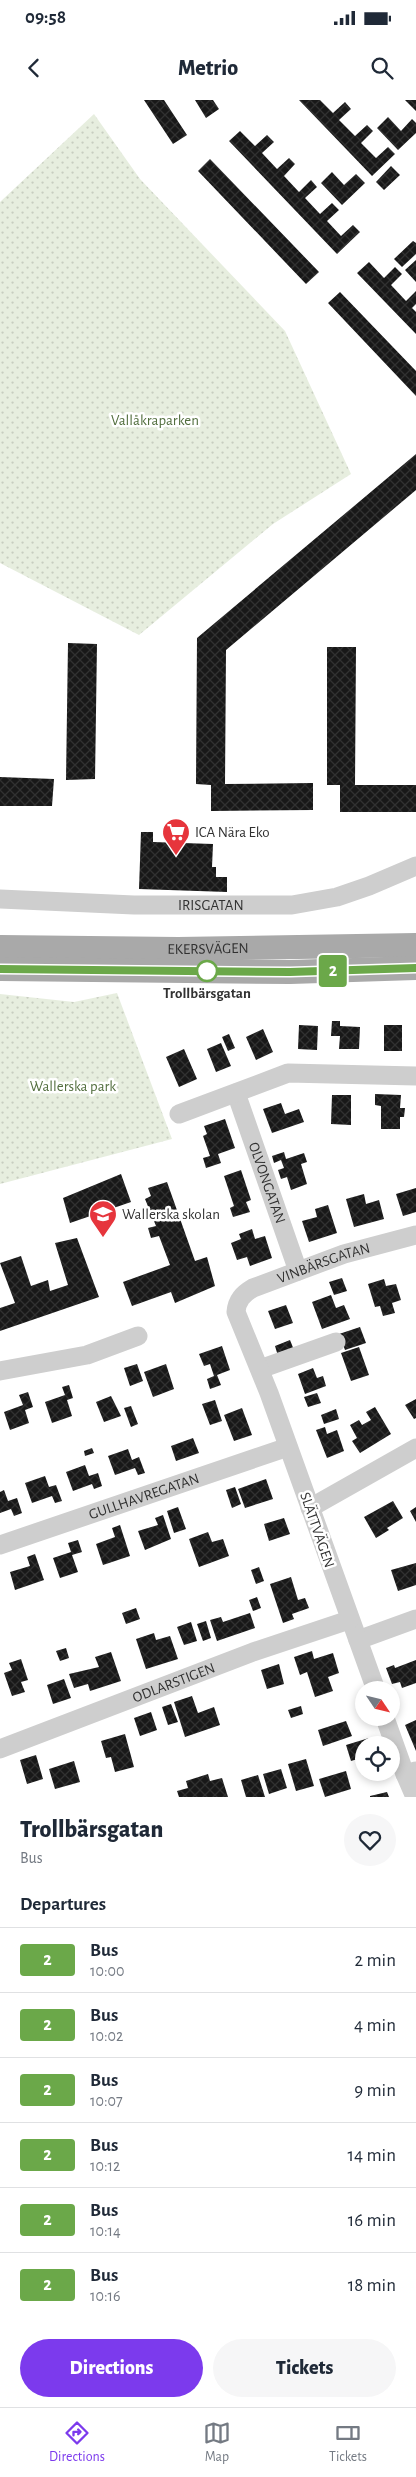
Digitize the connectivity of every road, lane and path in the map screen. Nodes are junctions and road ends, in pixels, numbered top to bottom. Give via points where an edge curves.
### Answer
1 (416, 866) edge
2 (0, 899) edge
3 (416, 945) edge
4 (0, 947) edge
5 (416, 968) edge
6 (0, 969) edge
7 (416, 1076) edge
8 (236, 1093) junction
9 (180, 1114) dead end
10 (416, 1234) edge
11 (298, 1271) junction
12 (237, 1303) joint
13 (138, 1336) dead end
14 (336, 1342) dead end
15 (260, 1369) junction
16 (0, 1371) edge
17 (288, 1447) junction
18 (416, 1448) edge
19 (310, 1508) junction
20 (0, 1545) edge
21 (416, 1619) edge
22 (349, 1620) junction
23 (358, 1640) junction
24 (373, 1681) edge
25 (389, 1726) edge
26 (0, 1749) edge
27 (411, 1772) edge
28 (415, 1797) edge

1 - 2 street, IRISGATAN via 338,897 292,906 134,905
3 - 4 main road, EKERSVÄGEN via 178,949
5 - 6 main road, EKERSVÄGEN via 290,972
7 - 8 street via 288,1073
8 - 9 street
8 - 11 street, OLVONGATAN
10 - 11 street, VINBÄRSGATAN
11 - 12 street, VINBÄRSGATAN via 253,1288
12 - 15 street, SLÄTTVÄGEN via 236,1312
13 - 16 street via 78,1357
14 - 15 street
15 - 17 street, SLÄTTVÄGEN
17 - 19 street, SLÄTTVÄGEN
17 - 20 street, GULLHAVREGATAN
18 - 19 street
19 - 22 street, SLÄTTVÄGEN
21 - 23 street
22 - 23 street, SLÄTTVÄGEN
22 - 26 street, ODLARSTIGEN via 253,1652
23 - 24 street, SLÄTTVÄGEN
25 - 27 street
27 - 28 street

